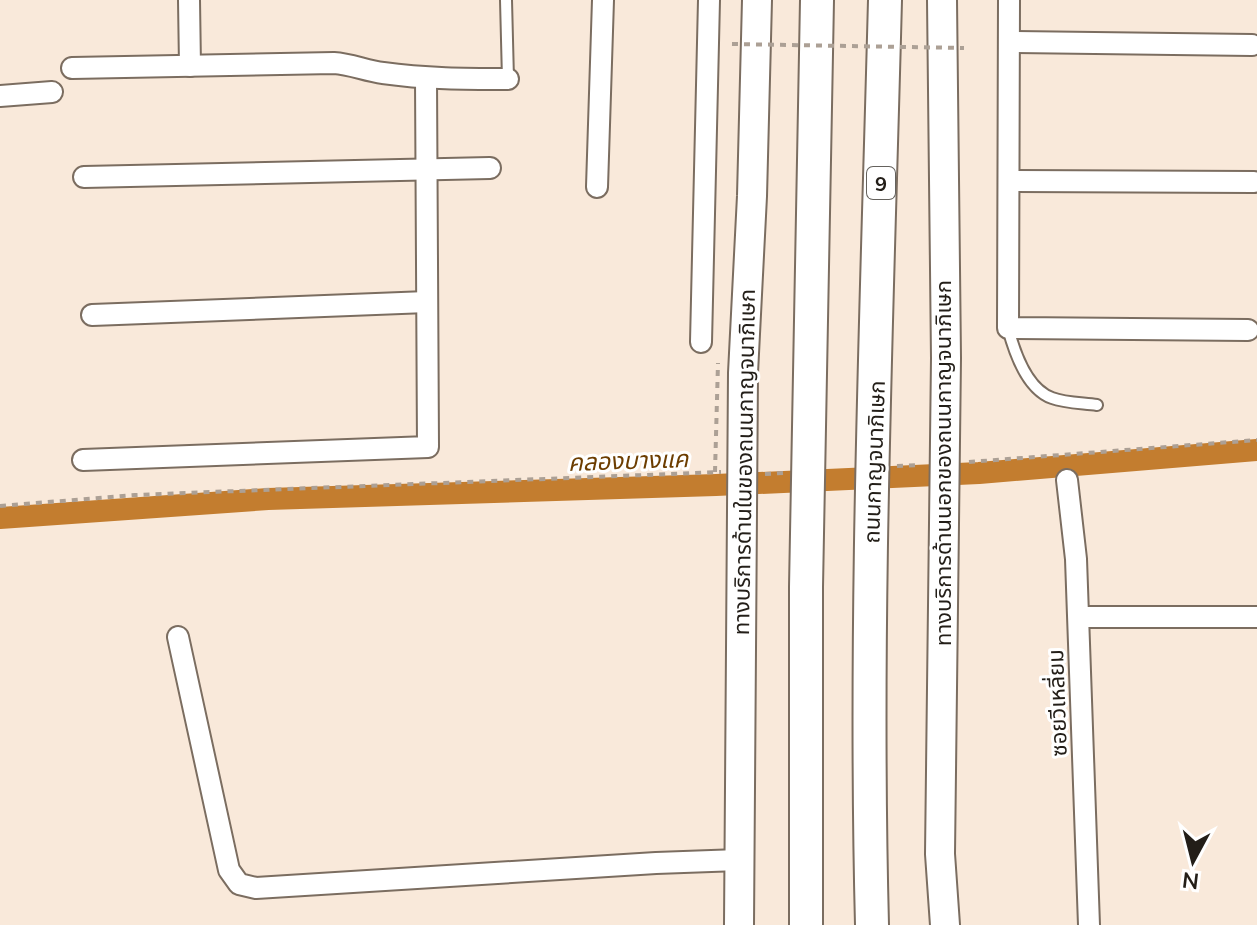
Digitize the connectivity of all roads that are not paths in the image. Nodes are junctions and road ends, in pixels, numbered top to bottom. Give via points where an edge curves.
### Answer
1 (189, 0) edge
2 (506, 0) edge
3 (603, 0) edge
4 (709, 0) edge
5 (757, 0) edge
6 (817, 0) edge
7 (885, 0) edge
8 (942, 0) edge
9 (1009, 0) edge
10 (1009, 42) junction
11 (1252, 45) dead end
12 (190, 66) junction
13 (72, 68) dead end
14 (426, 79) junction
15 (508, 79) joint
16 (52, 92) dead end
17 (0, 96) edge
18 (490, 168) dead end
19 (427, 169) junction
20 (84, 177) dead end
21 (1009, 181) junction
22 (1254, 182) dead end
23 (597, 187) dead end
24 (427, 302) junction
25 (92, 315) dead end
26 (1008, 328) junction
27 (1248, 330) dead end
28 (701, 342) dead end
29 (1097, 405) dead end
30 (83, 460) dead end
31 (1067, 480) dead end
32 (1079, 617) junction
33 (1257, 617) edge
34 (178, 637) dead end
35 (940, 854) junction
36 (739, 860) junction
37 (739, 925) edge
38 (806, 925) edge
39 (872, 925) edge
40 (945, 925) edge
41 (956, 925) edge
42 (1089, 925) edge

1 - 12 street
2 - 15 lane
3 - 23 street
4 - 28 street
5 - 36 main road, ทางบริการด้านในของถนนกาญจนาภิเษก via 743,373
6 - 38 highway via 806,587
7 - 39 highway, ถนนกาญจนาภิเษก / 9 via 870,589
8 - 35 main road, ทางบริการด้านนอกของถนนกาญจนาภิเษก via 946,358
9 - 10 street
10 - 11 street
10 - 21 street
12 - 13 street
12 - 14 street via 334,63
14 - 15 street
14 - 19 street
16 - 17 street
18 - 19 street
19 - 20 street
19 - 24 street
21 - 22 street
21 - 26 street
24 - 25 street
24 - 30 street via 428,447
26 - 27 street
26 - 29 lane via 1026,375 1049,398
31 - 32 street, ซอยวีเหลี่ยม
32 - 33 street
32 - 42 street, ซอยวีเหลี่ยม
34 - 36 street via 229,870 239,884 256,888
35 - 40 main road, ทางบริการด้านนอกของถนนกาญจนาภิเษก
35 - 41 street
36 - 37 main road, ทางบริการด้านในของถนนกาญจนาภิเษก

